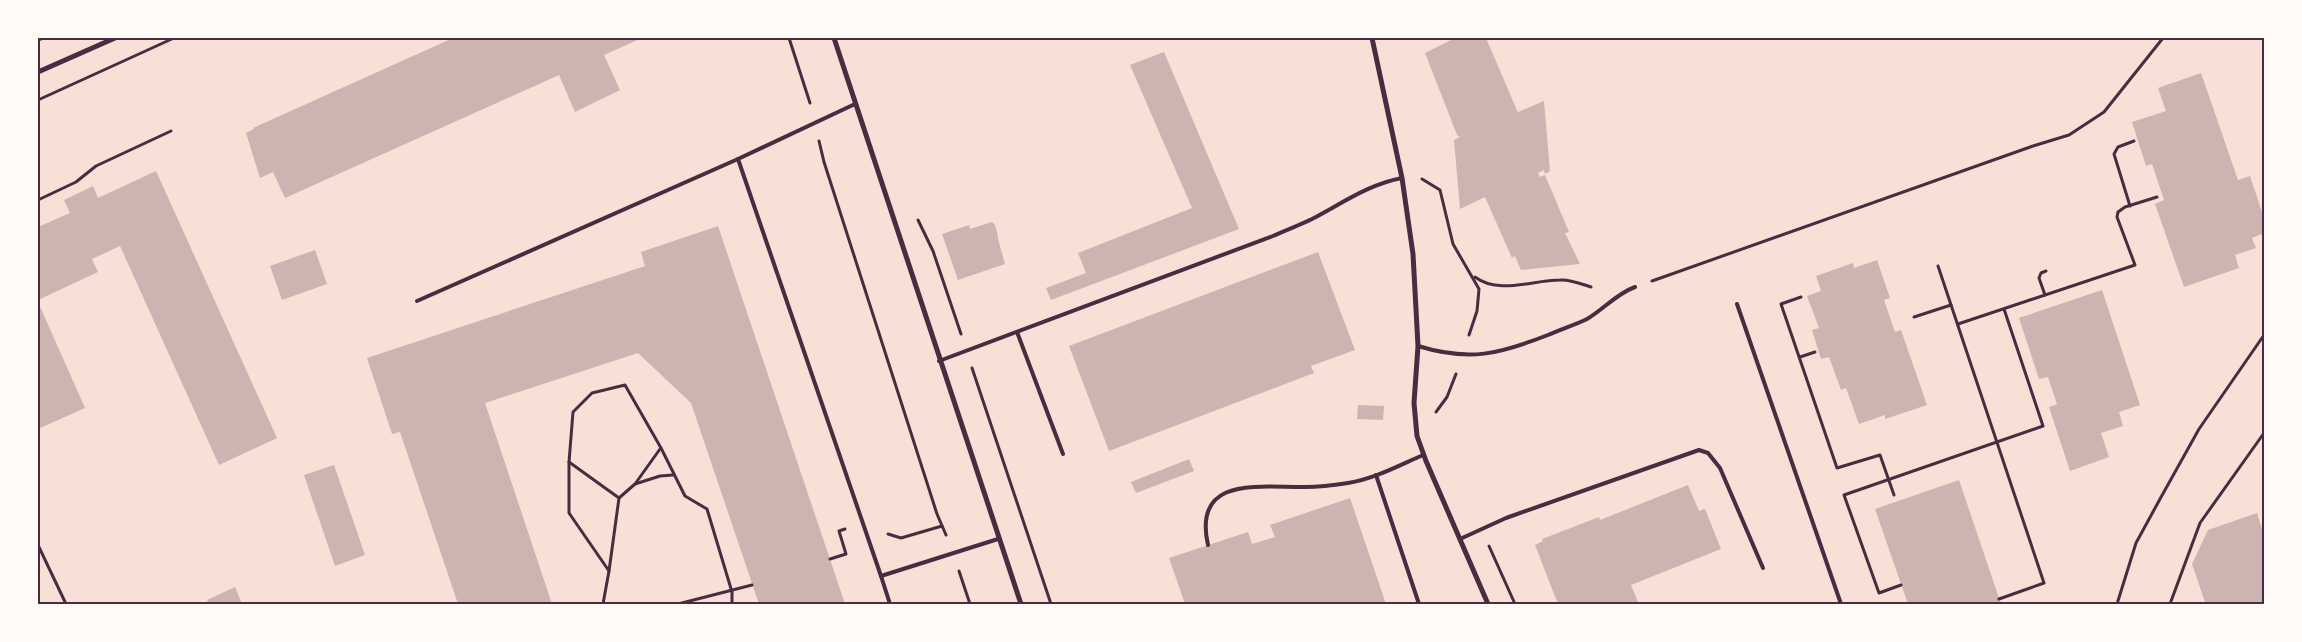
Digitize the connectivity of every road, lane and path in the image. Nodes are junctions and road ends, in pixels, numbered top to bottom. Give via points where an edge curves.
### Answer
1 (43, 38) edge
2 (115, 38) edge
3 (174, 38) edge
4 (789, 38) edge
5 (834, 38) edge
6 (1372, 38) edge
7 (2163, 38) edge
8 (38, 40) edge
9 (38, 72) edge
10 (38, 100) edge
11 (855, 104) junction
12 (815, 124) junction
13 (171, 131) dead end
14 (2134, 141) dead end
15 (738, 159) junction
16 (1419, 170) dead end
17 (1402, 178) junction
18 (2157, 197) dead end
19 (38, 200) edge
20 (2130, 206) junction
21 (916, 214) dead end
22 (1938, 266) dead end
23 (2046, 271) dead end
24 (1472, 275) junction
25 (1591, 287) dead end
26 (1635, 287) joint
27 (2045, 295) junction
28 (1802, 297) dead end
29 (417, 301) dead end
30 (1737, 304) dead end
31 (1951, 305) junction
32 (2004, 309) junction
33 (1914, 317) dead end
34 (1958, 324) junction
35 (1017, 332) junction
36 (2264, 335) edge
37 (1418, 346) junction
38 (966, 351) junction
39 (1815, 352) dead end
40 (1462, 356) junction
41 (1800, 357) junction
42 (940, 361) junction
43 (1435, 416) dead end
44 (2264, 433) edge
45 (1997, 442) junction
46 (661, 448) junction
47 (1063, 454) dead end
48 (1424, 455) junction
49 (569, 462) junction
50 (673, 475) junction
51 (1376, 475) junction
52 (1889, 480) junction
53 (634, 484) junction
54 (1894, 495) dead end
55 (619, 498) junction
56 (1479, 531) junction
57 (998, 539) junction
58 (1460, 539) junction
59 (38, 545) edge
60 (1208, 545) dead end
61 (953, 553) junction
62 (1763, 568) dead end
63 (609, 571) junction
64 (881, 576) junction
65 (752, 585) dead end
66 (1902, 586) dead end
67 (732, 592) junction
68 (1999, 599) dead end
69 (66, 604) edge
70 (603, 604) edge
71 (678, 604) edge
72 (732, 604) edge
73 (890, 604) edge
74 (970, 604) edge
75 (1021, 604) edge
76 (1051, 604) edge
77 (1419, 604) edge
78 (1488, 604) edge
79 (1515, 604) edge
80 (1841, 604) edge
81 (2117, 604) edge
82 (2170, 604) edge

1 - 8 path
2 - 9 street
3 - 10 path
4 - 12 path
5 - 11 street
6 - 17 street
7 - 26 path via 2104,112 2069,135
11 - 12 lane
11 - 42 street
12 - 15 lane
12 - 61 path via 869,303 937,514
13 - 19 path via 96,166 76,182
14 - 20 path via 2118,147 2114,154
15 - 29 lane
15 - 64 lane
16 - 24 path via 1422,179 1440,190 1453,244
17 - 35 lane via 1368,189 1273,236
17 - 37 street via 1413,254
18 - 20 path
20 - 27 path via 2118,212 2118,217 2135,265
21 - 38 path via 933,251
22 - 31 path
23 - 27 path via 2040,273 2039,278
24 - 25 path via 1482,282 1499,286 1562,279
24 - 40 path via 1480,296
26 - 40 lane via 1617,295 1586,319 1512,349
27 - 32 path
28 - 41 path via 1781,304
30 - 80 lane
31 - 33 path
31 - 34 path
32 - 34 path
32 - 45 path via 2043,426
34 - 45 path
35 - 38 lane
35 - 47 lane
36 - 81 path via 2199,429 2160,499 2136,543
37 - 40 lane
37 - 48 street via 1415,420
38 - 42 lane
38 - 76 path
39 - 41 path
40 - 43 path via 1448,397 1436,410
41 - 52 path via 1838,468 1880,455
42 - 57 street
44 - 82 path via 2200,523
45 - 52 path
45 - 68 path via 2044,584
46 - 49 path via 625,385 592,393 573,412
46 - 50 path
46 - 53 path
48 - 51 lane
48 - 58 street
49 - 55 path
49 - 63 path via 568,513
50 - 53 path
50 - 67 path via 685,496 707,509
51 - 60 lane via 1350,483 1307,487 1248,486 1232,491 1218,498 1209,508 1206,521
51 - 77 lane
52 - 54 path
52 - 66 path via 1844,495 1879,594
53 - 55 path
55 - 63 path
56 - 58 lane
56 - 62 lane via 1506,518 1699,450 1708,454 1720,468
56 - 79 path via 1491,549
57 - 61 lane
57 - 75 street
58 - 78 street
59 - 69 path
61 - 64 lane
61 - 74 path
63 - 70 path
64 - 73 lane
65 - 67 path
67 - 71 path
67 - 72 path

